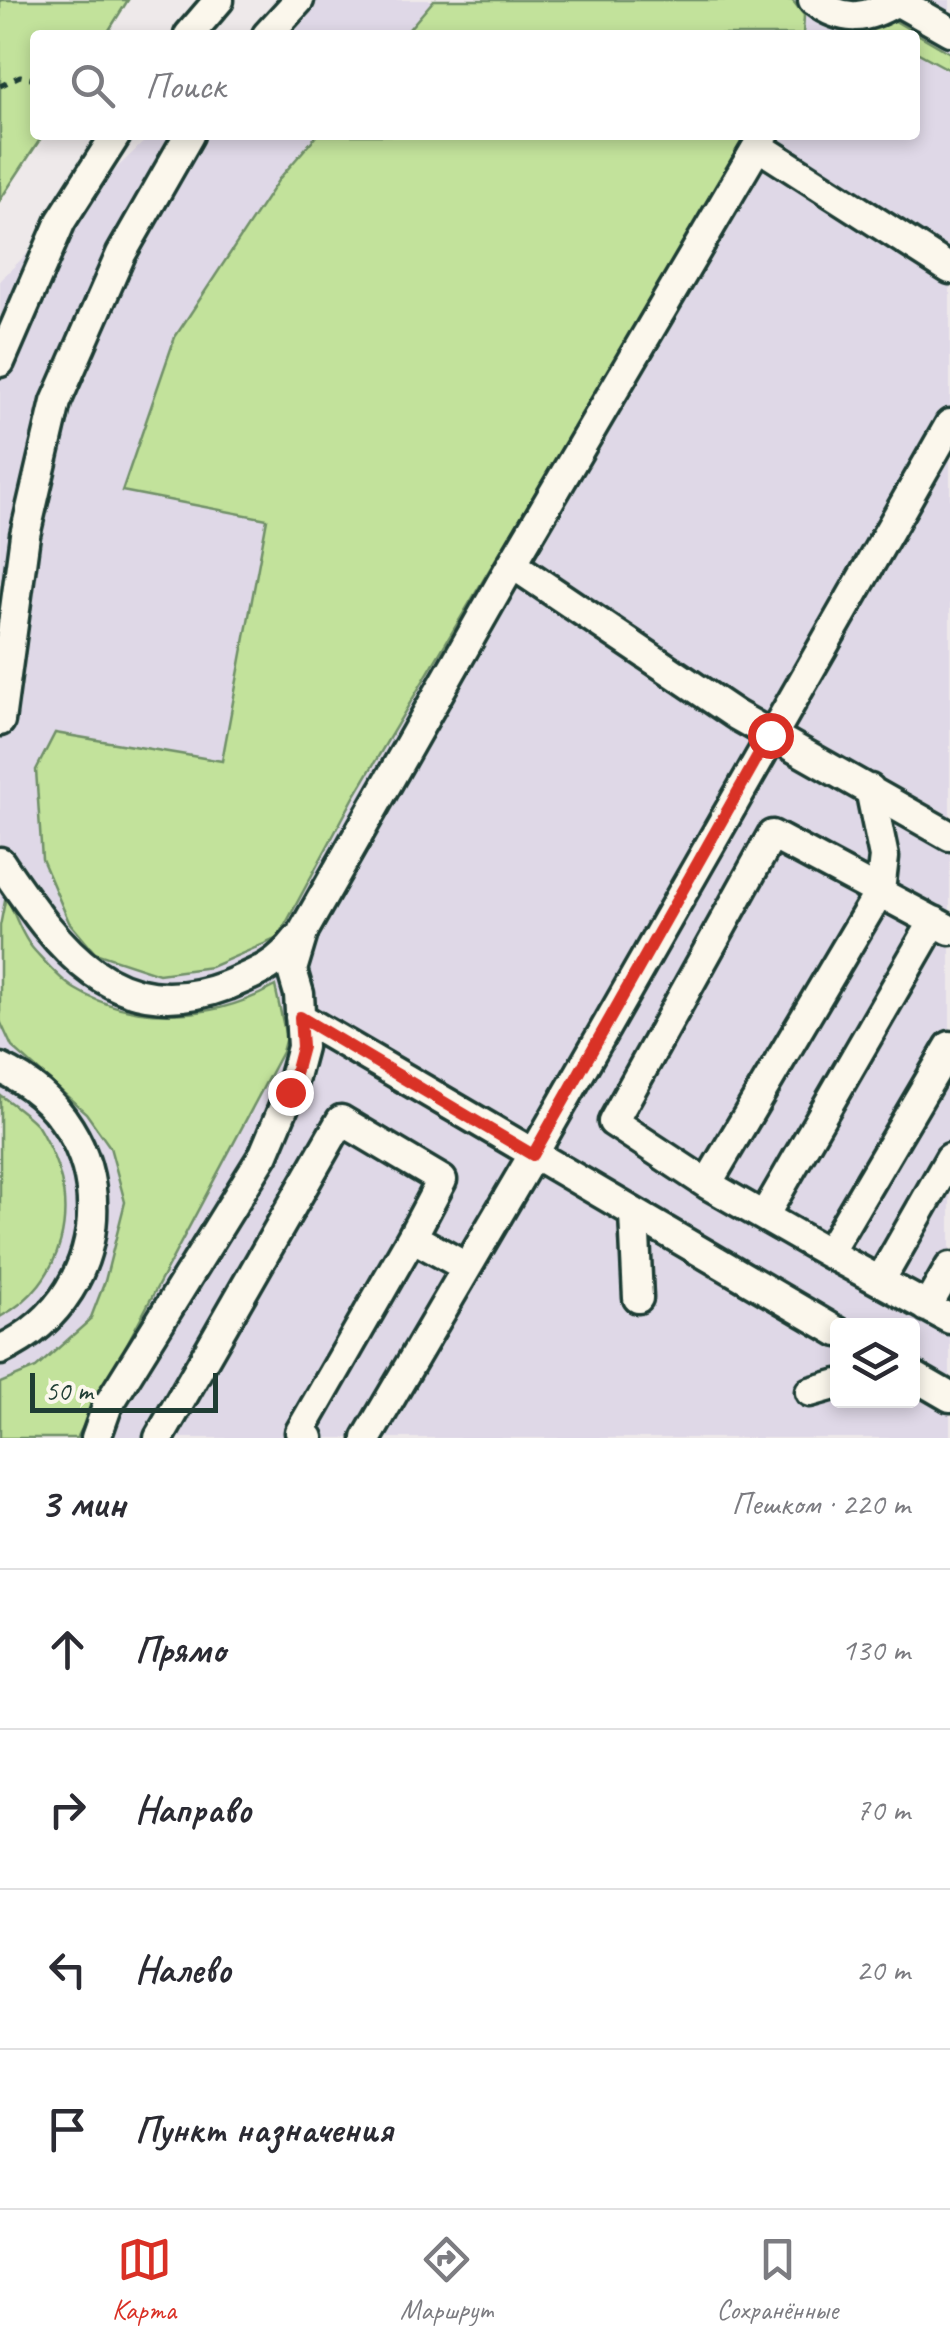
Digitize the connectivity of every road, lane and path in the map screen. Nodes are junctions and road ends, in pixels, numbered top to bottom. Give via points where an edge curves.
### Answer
1 (219, 0) edge
2 (298, 0) edge
3 (898, 0) edge
4 (927, 0) edge
5 (950, 14) edge
6 (821, 16) edge
7 (193, 30) edge
8 (272, 30) edge
9 (950, 32) edge
10 (30, 78) edge
11 (0, 86) edge
12 (113, 140) edge
13 (186, 140) edge
14 (761, 140) edge
15 (950, 270) edge
16 (0, 362) edge
17 (950, 424) edge
18 (512, 564) junction
19 (0, 721) edge
20 (770, 735) junction
21 (870, 789) junction
22 (950, 836) edge
23 (0, 862) edge
24 (880, 891) junction
25 (942, 926) edge
26 (304, 930) junction
27 (300, 1017) junction
28 (950, 1046) edge
29 (0, 1068) edge
30 (533, 1155) junction
31 (950, 1158) edge
32 (707, 1184) junction
33 (634, 1214) junction
34 (764, 1216) junction
35 (412, 1236) junction
36 (828, 1253) junction
37 (466, 1267) junction
38 (950, 1267) edge
39 (880, 1281) junction
40 (638, 1298) dead end
41 (939, 1313) edge
42 (830, 1327) edge
43 (0, 1350) edge
44 (920, 1380) edge
45 (830, 1386) edge
46 (810, 1392) dead end
47 (950, 1397) edge
48 (302, 1436) edge
49 (96, 1438) edge
50 (159, 1438) edge
51 (367, 1438) edge

1 - 7 street
2 - 8 street
3 - 6 street via 875,13
3 - 9 street
4 - 5 street
10 - 11 path
12 - 16 street via 62,220
13 - 19 street via 121,254 56,402 27,522
14 - 15 street
14 - 18 street
17 - 20 street
18 - 20 street
18 - 26 street
20 - 21 street
20 - 30 street
21 - 22 street
21 - 24 street via 884,857
23 - 26 street via 48,932 92,974 128,991 204,994 279,962
24 - 25 street
24 - 32 street
24 - 32 street via 772,835 614,1122
25 - 34 street
26 - 27 street via 292,970
27 - 30 street
27 - 49 street via 298,1070 264,1154 107,1408
28 - 36 street
29 - 43 street via 44,1096 68,1124 84,1158 93,1214 87,1251 62,1301 36,1328
30 - 33 street
30 - 37 street
31 - 39 street
32 - 34 street
33 - 40 street
33 - 42 street
34 - 36 street
35 - 37 street
35 - 48 street
35 - 50 street via 442,1180 341,1120
36 - 39 street
37 - 51 street
38 - 41 street
39 - 41 street
44 - 47 street
45 - 46 street

